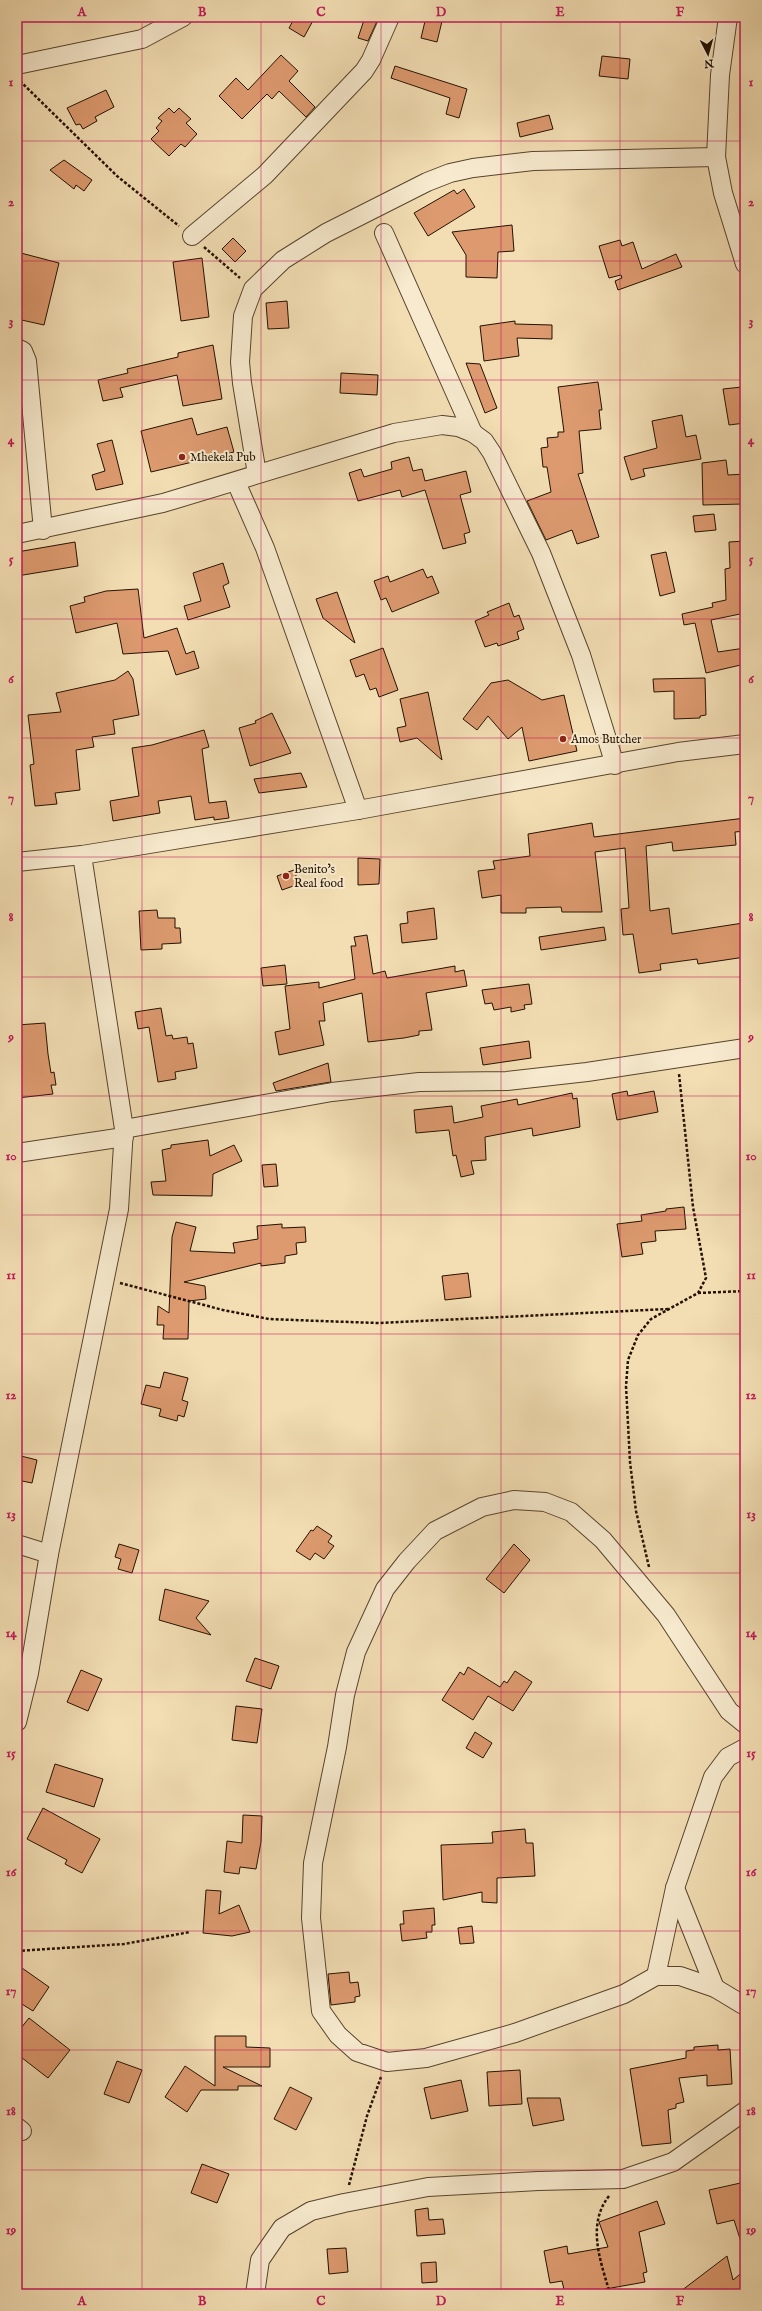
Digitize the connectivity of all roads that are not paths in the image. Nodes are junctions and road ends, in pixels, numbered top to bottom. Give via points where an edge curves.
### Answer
1 (183, 17) edge
2 (390, 17) edge
3 (728, 17) edge
4 (17, 65) edge
5 (716, 157) junction
6 (384, 233) dead end
7 (192, 236) road end
8 (745, 264) edge
9 (17, 348) edge
10 (473, 433) junction
11 (257, 474) junction
12 (236, 482) junction
13 (43, 530) junction
14 (17, 534) edge
15 (745, 744) edge
16 (615, 765) junction
17 (358, 810) junction
18 (82, 855) junction
19 (17, 862) edge
20 (745, 1048) edge
21 (124, 1133) junction
22 (17, 1153) edge
23 (17, 1544) edge
24 (49, 1554) junction
25 (17, 1722) edge
26 (745, 1724) edge
27 (745, 1748) edge
28 (675, 1888) junction
29 (656, 1976) junction
30 (715, 1988) junction
31 (745, 2006) edge
32 (745, 2111) edge
33 (255, 2294) edge

1 - 4 street via 142,38
2 - 7 street via 364,71 265,175
3 - 5 street via 720,75
5 - 8 street via 723,193
5 - 11 street via 533,161 450,173 326,233 284,260 253,289 243,316 240,362
6 - 10 street
9 - 13 street via 23,351 27,361
10 - 11 street via 458,427 442,425 394,433
10 - 16 street via 484,441 492,453 541,554 581,655
11 - 12 street
12 - 13 street via 163,503
12 - 17 street via 266,548
13 - 14 street
15 - 16 street via 678,752
16 - 17 street
17 - 18 street
18 - 19 street
18 - 21 street
20 - 21 street via 678,1060 507,1081 419,1082 332,1092
21 - 22 street
21 - 24 street via 119,1209
23 - 24 street
24 - 25 street via 29,1672
26 - 29 street via 729,1711 666,1615 603,1540 571,1512 545,1502 514,1500 482,1507 435,1531 385,1589 356,1652 345,1695 313,1863 311,1918 322,2011 338,2035 357,2052 387,2062 426,2058 515,2032 624,1994
27 - 28 street via 728,1757 712,1777
28 - 29 street
28 - 30 street
29 - 30 street via 680,1976
30 - 31 street
32 - 33 street via 673,2162 623,2179 428,2188 310,2211 282,2228 260,2260

